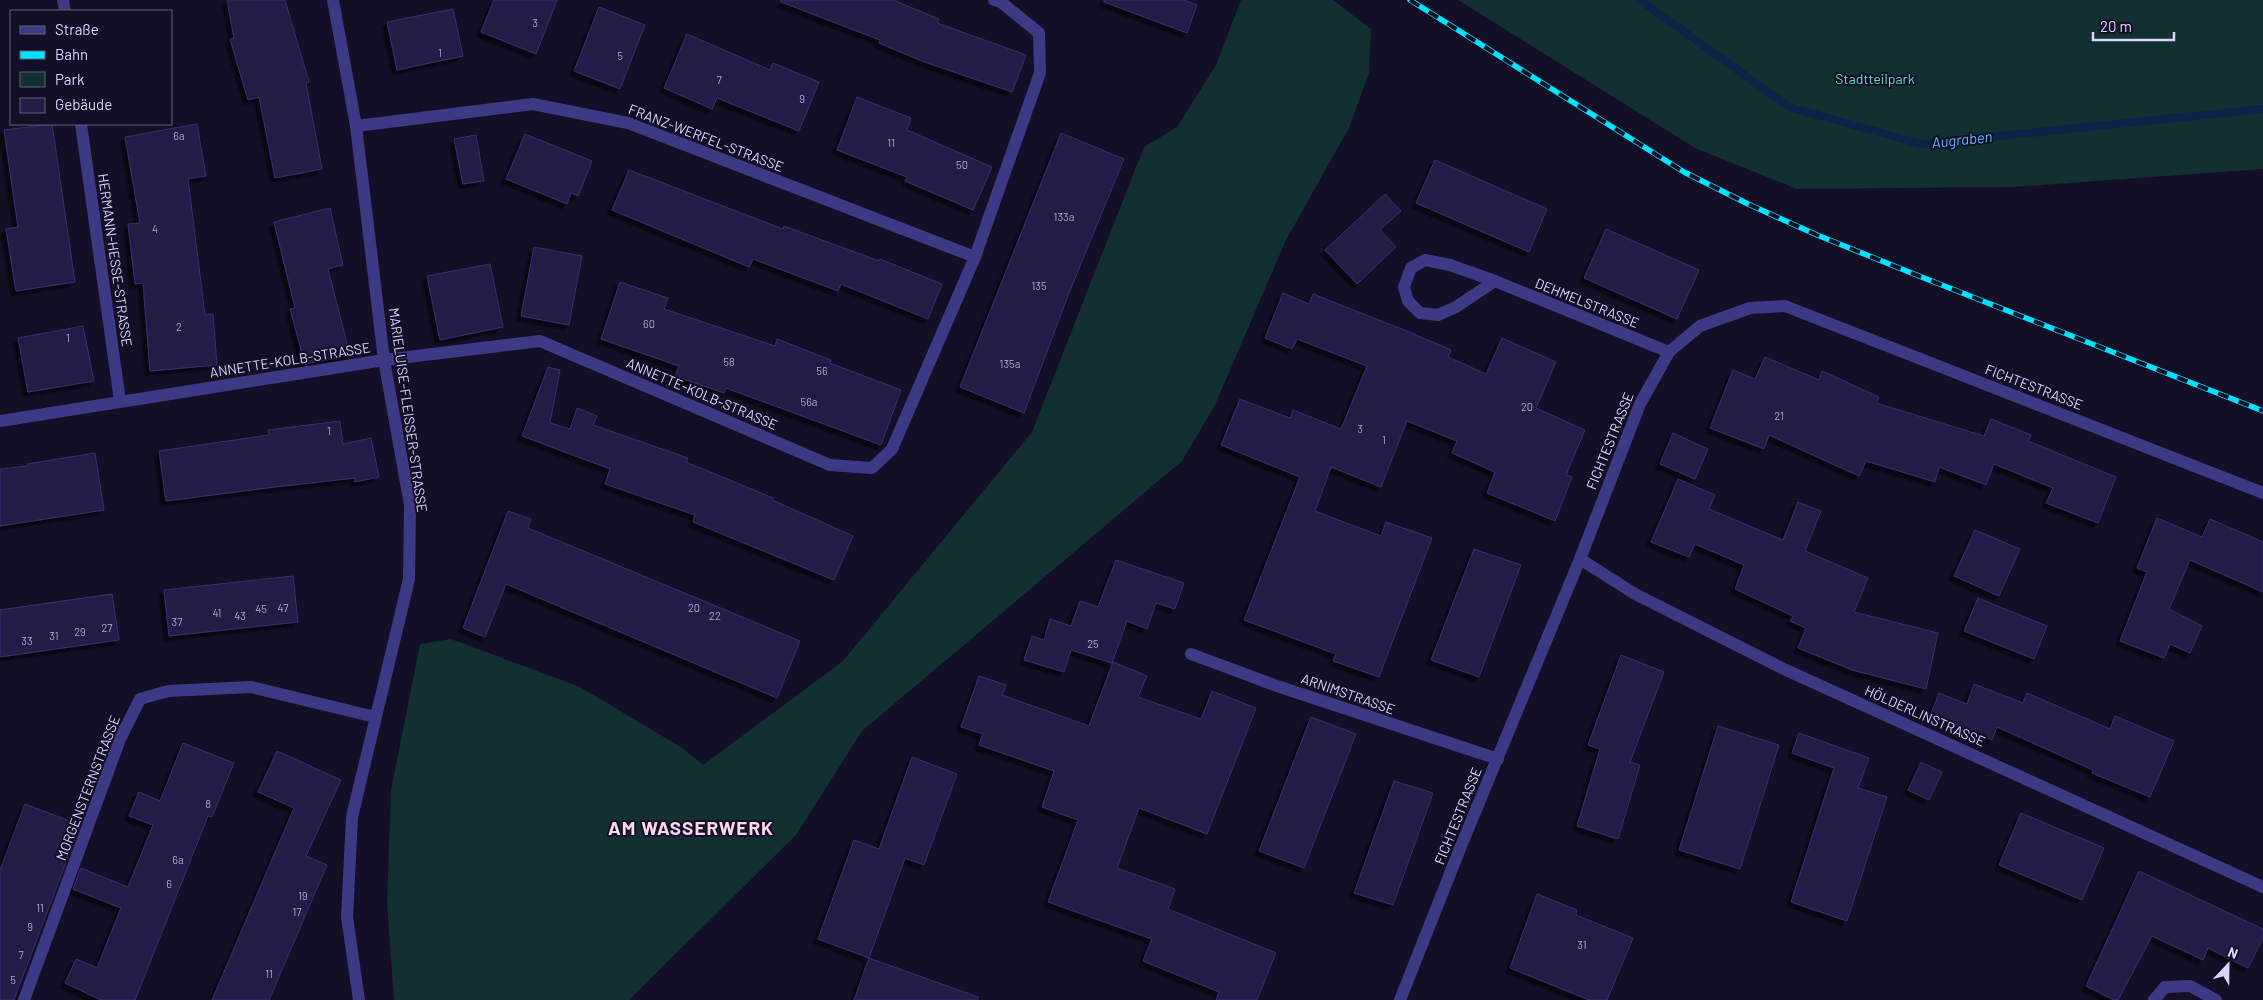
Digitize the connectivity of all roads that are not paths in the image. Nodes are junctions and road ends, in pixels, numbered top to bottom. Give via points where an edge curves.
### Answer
1 (333, 0) edge
2 (994, 0) edge
3 (81, 125) edge
4 (356, 126) junction
5 (975, 258) junction
6 (1495, 281) junction
7 (1669, 352) junction
8 (384, 360) junction
9 (120, 401) junction
10 (0, 421) edge
11 (2263, 493) edge
12 (1580, 559) junction
13 (1191, 654) dead end
14 (375, 717) junction
15 (1498, 759) junction
16 (2263, 888) edge
17 (24, 1000) edge
18 (359, 1000) edge
19 (1400, 1000) edge
20 (2154, 1000) edge
21 (2216, 1000) edge

1 - 4 street, MARIELUISE-FLEISSER-STRASSE
2 - 5 street, ANNETTE-KOLB-STRASSE via 1001,2 1038,33 1040,73
3 - 9 street, HERMANN-HESSE-STRASSE
4 - 5 street, FRANZ-WERFEL-STRASSE via 533,104 628,123
4 - 8 street, MARIELUISE-FLEISSER-STRASSE
5 - 8 street, ANNETTE-KOLB-STRASSE via 892,449 872,468 830,465 540,341
6 - 6 street, DEHMELSTRASSE via 1450,265 1424,260 1411,268 1404,287 1408,301 1420,313 1438,315
6 - 7 street, DEHMELSTRASSE
7 - 11 street, FICHTESTRASSE via 1700,326 1750,308 1785,306
7 - 12 street, FICHTESTRASSE via 1640,404
8 - 9 street, ANNETTE-KOLB-STRASSE
8 - 14 street, MARIELUISE-FLEISSER-STRASSE via 410,505 409,579
9 - 10 street, ANNETTE-KOLB-STRASSE
12 - 15 street, FICHTESTRASSE
12 - 16 street, HÖLDERLINSTRASSE via 1635,594 1786,670
13 - 15 street, ARNIMSTRASSE via 1303,695
14 - 17 street, MORGENSTERNSTRASSE via 251,687 168,691 140,699 120,740
14 - 18 street, MARIELUISE-FLEISSER-STRASSE via 352,817 347,917
15 - 19 street, FICHTESTRASSE
20 - 21 street via 2165,987 2190,986

